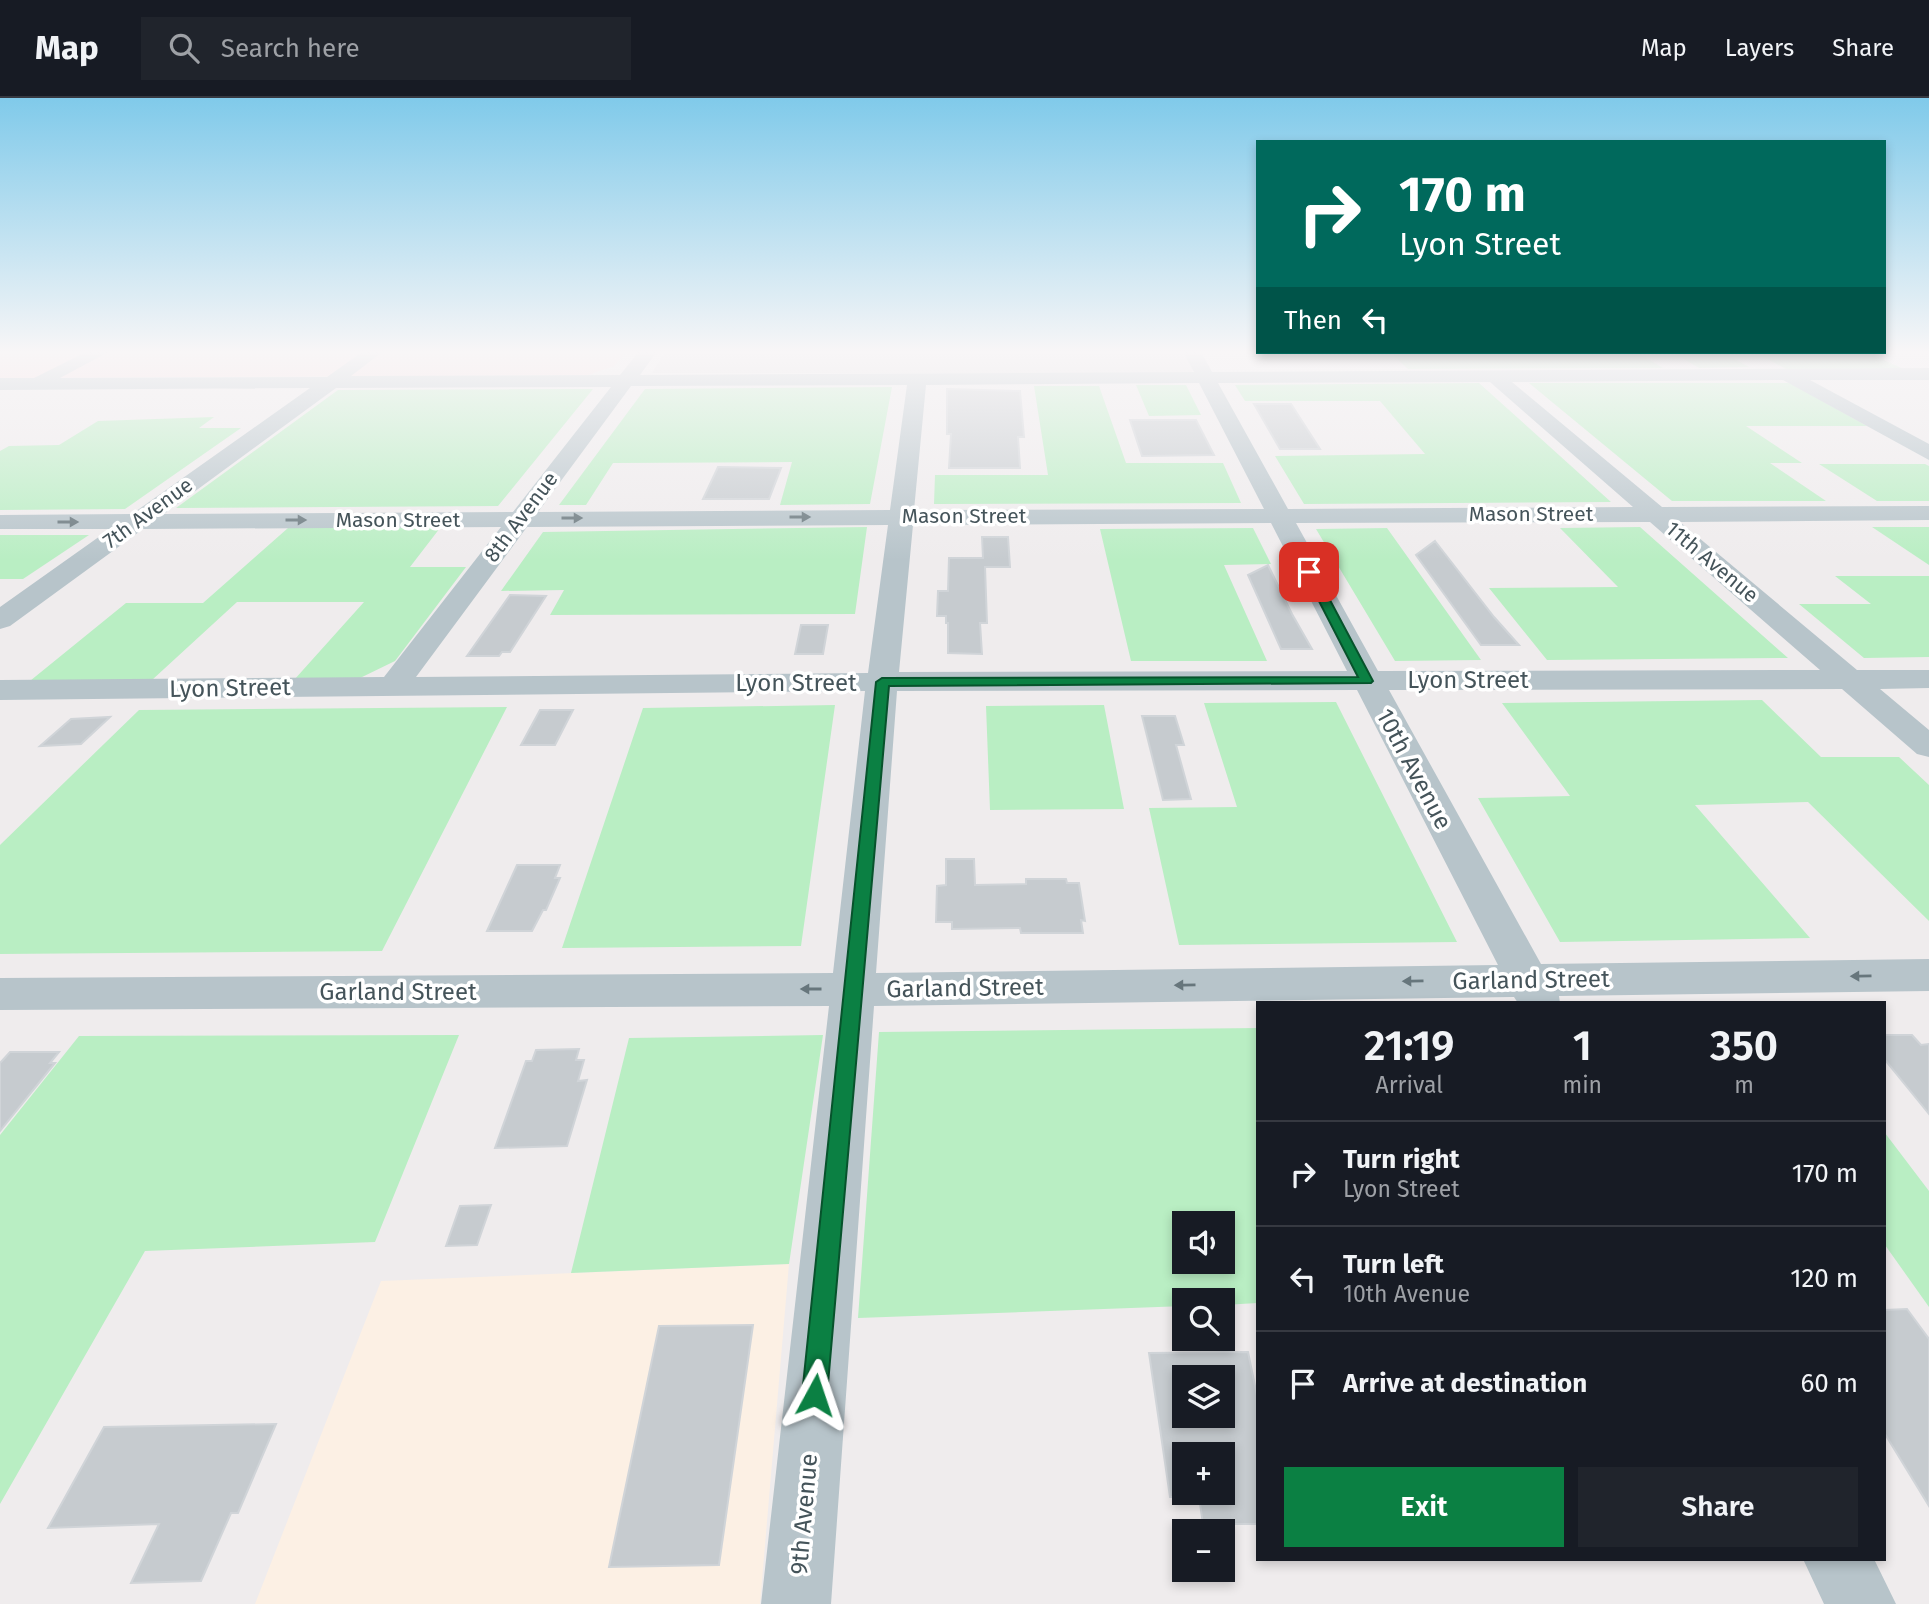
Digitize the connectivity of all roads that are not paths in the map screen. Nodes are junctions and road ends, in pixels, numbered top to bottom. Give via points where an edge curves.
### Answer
1 (278, 420) edge
2 (595, 420) edge
3 (912, 420) edge
4 (1229, 420) edge
5 (1546, 420) edge
6 (1869, 420) edge
7 (1929, 453) edge
8 (1929, 513) edge
9 (1656, 514) junction
10 (1279, 515) junction
11 (900, 516) junction
12 (519, 519) junction
13 (136, 521) junction
14 (0, 522) edge
15 (0, 620) edge
16 (1849, 679) junction
17 (1929, 679) edge
18 (1366, 681) junction
19 (882, 682) junction
20 (393, 686) junction
21 (0, 690) edge
22 (1929, 747) edge
23 (1929, 975) edge
24 (853, 989) junction
25 (1534, 992) edge
26 (0, 994) edge
27 (1838, 1561) edge
28 (796, 1604) edge
29 (1861, 1604) edge

1 - 13 street, 7th Avenue
2 - 12 street, 8th Avenue
3 - 11 street, 9th Avenue
4 - 10 street, 10th Avenue
5 - 9 street, 11th Avenue
6 - 7 street
8 - 9 street, Mason Street
9 - 10 street, Mason Street
9 - 16 street, 11th Avenue
10 - 11 street, Mason Street
10 - 18 street, 10th Avenue
12 -> 11 street, Mason Street
11 - 19 street, 9th Avenue
13 -> 12 street, Mason Street
12 - 20 street, 8th Avenue
14 -> 13 street, Mason Street
13 - 15 street, 7th Avenue
16 - 17 street, Lyon Street
16 - 18 street, Lyon Street
16 - 22 street, 11th Avenue
18 - 19 street, Lyon Street
18 - 25 street, 10th Avenue
19 - 20 street, Lyon Street
19 - 24 street, 9th Avenue
20 - 21 street, Lyon Street
23 -> 25 street, Garland Street
25 -> 24 street, Garland Street
24 -> 26 street, Garland Street
24 - 28 street, 9th Avenue
27 - 29 street

